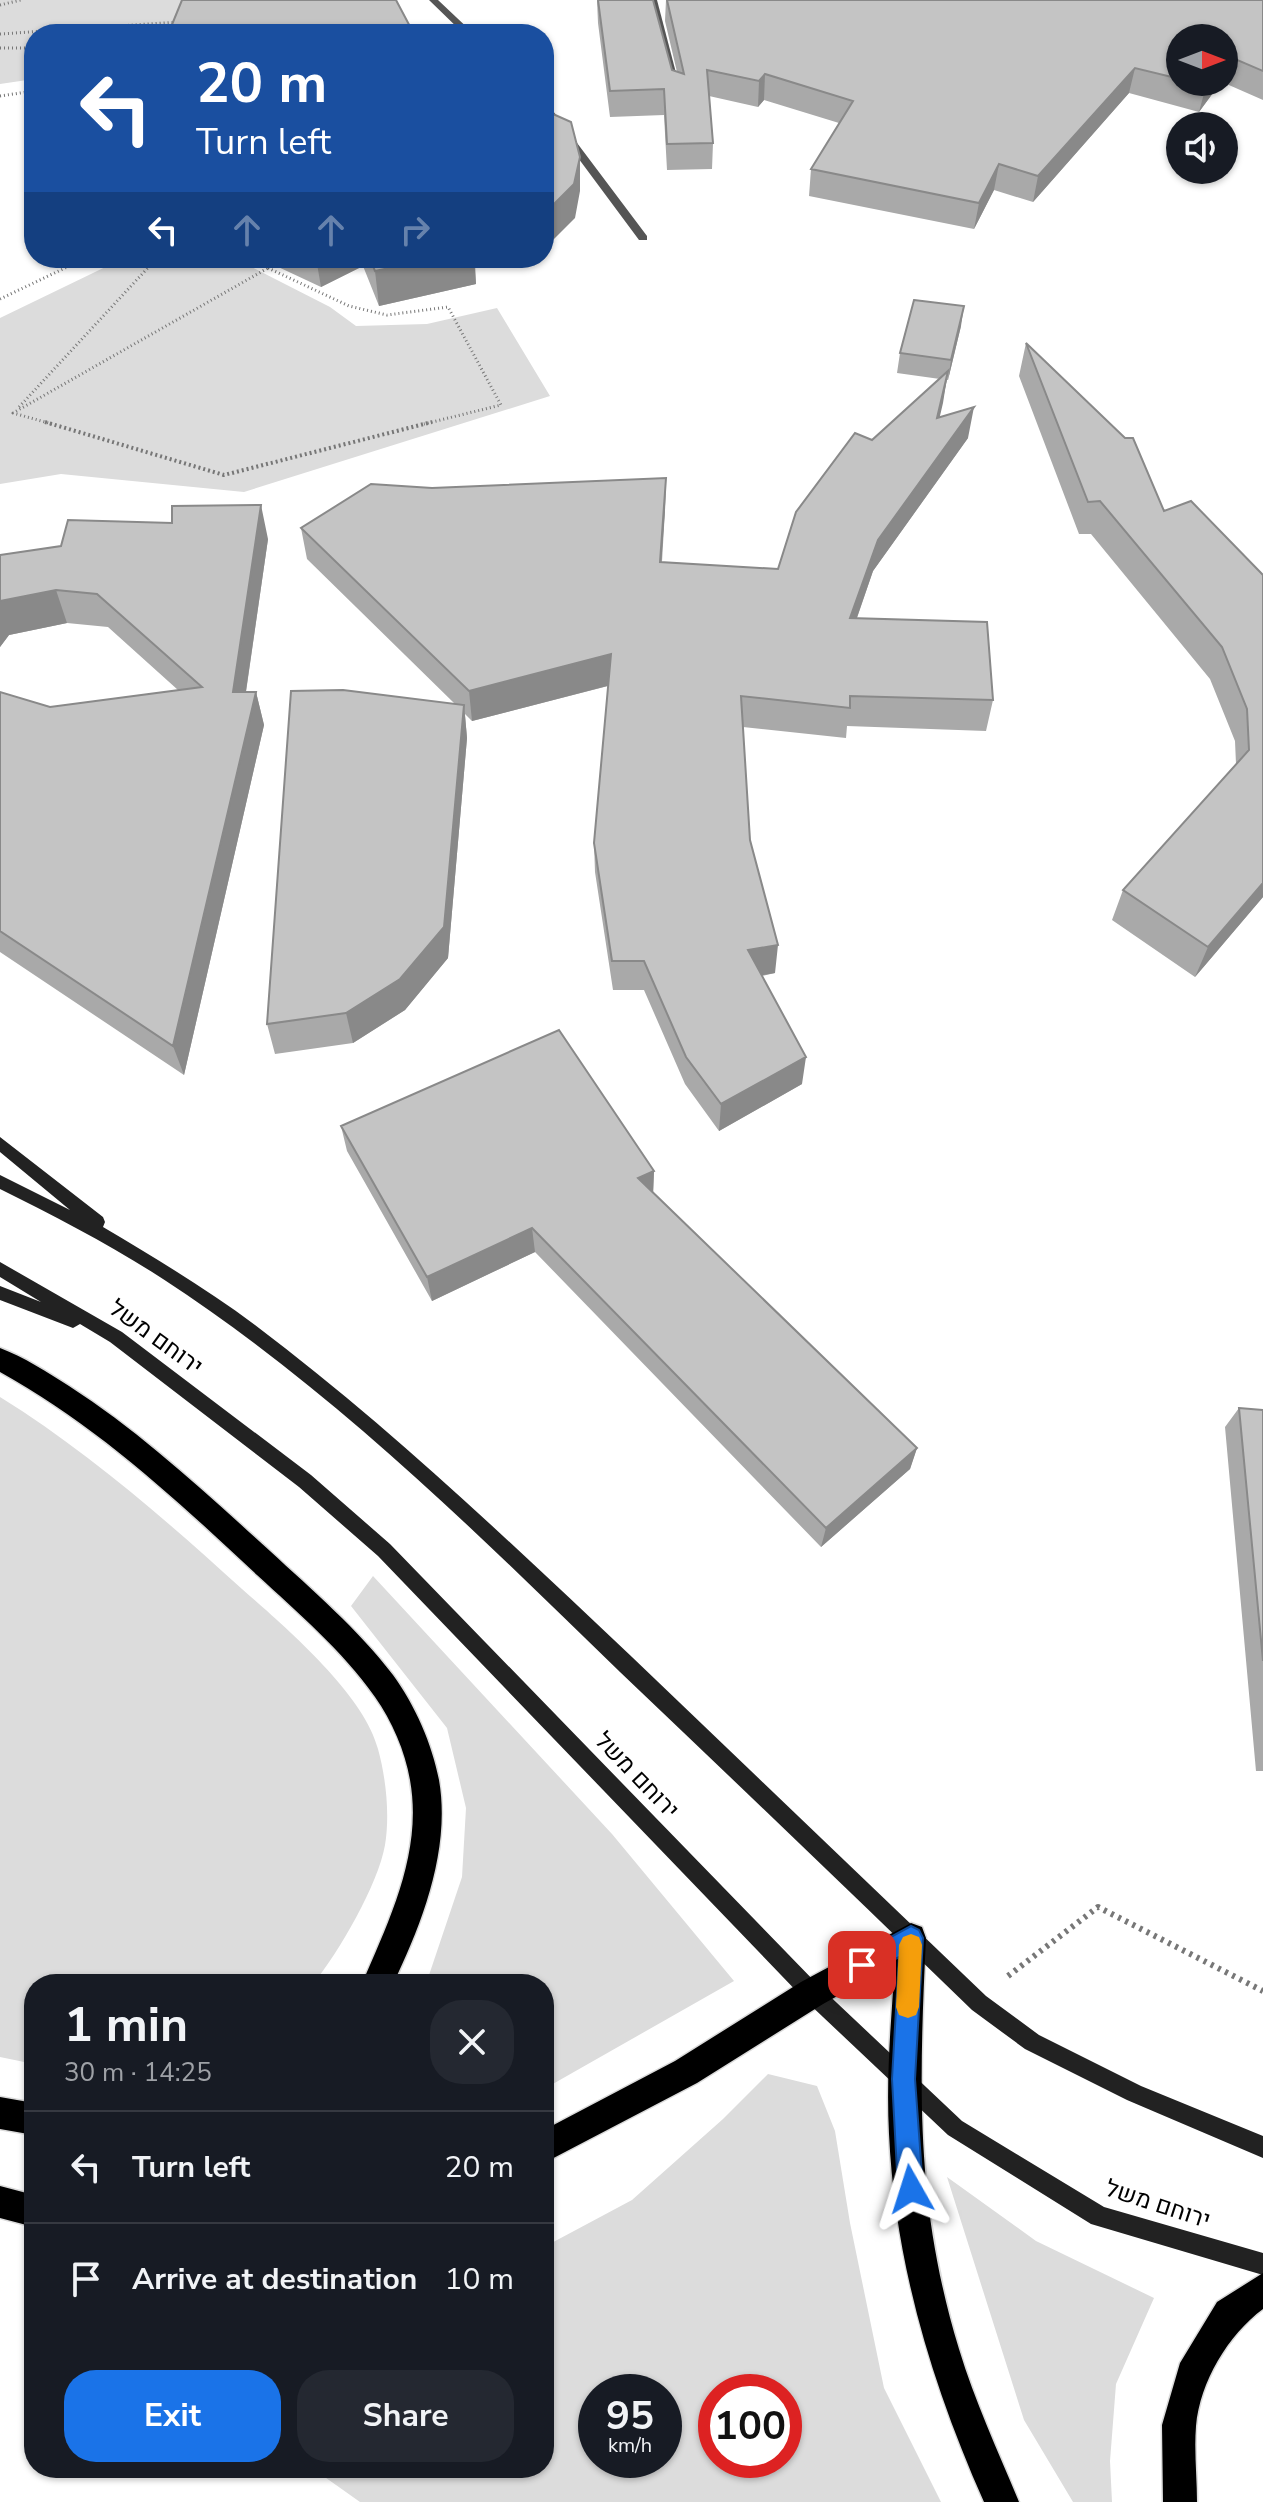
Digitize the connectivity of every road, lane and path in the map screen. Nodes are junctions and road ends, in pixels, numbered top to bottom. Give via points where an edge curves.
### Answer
1 (21, 0) edge
2 (433, 0) edge
3 (653, 0) edge
4 (0, 5) edge
5 (190, 21) edge
6 (146, 24) edge
7 (458, 24) edge
8 (24, 32) edge
9 (0, 34) edge
10 (0, 48) edge
11 (24, 48) edge
12 (24, 92) edge
13 (679, 95) edge
14 (0, 96) edge
15 (554, 118) edge
16 (643, 238) dead end
17 (65, 268) edge
18 (148, 268) edge
19 (268, 268) joint
20 (0, 299) edge
21 (13, 413) junction
22 (0, 1143) edge
23 (0, 1182) edge
24 (126, 1246) junction
25 (0, 1269) edge
26 (0, 1293) edge
27 (116, 1337) junction
28 (0, 1359) edge
29 (911, 1938) junction
30 (382, 1974) edge
31 (1263, 1991) edge
32 (812, 1993) junction
33 (979, 2003) junction
34 (904, 2079) junction
35 (0, 2113) edge
36 (24, 2117) edge
37 (554, 2142) edge
38 (1263, 2147) edge
39 (0, 2202) edge
40 (24, 2208) edge
41 (1263, 2264) edge
42 (1263, 2289) edge
43 (1002, 2502) edge
44 (1180, 2502) edge

1 - 4 path
2 - 7 street
3 - 13 street
5 - 6 path
8 - 9 path
10 - 11 path
12 - 14 path
15 - 16 street
17 - 20 path
18 - 21 path
19 - 21 path
19 - 21 path via 349,306 387,315 448,307 501,405 224,475
22 - 24 street
23 - 24 street
24 - 29 street via 284,1357 446,1492
25 - 27 street, ירוחם משל
26 - 27 street
27 - 32 street, ירוחם משל via 305,1481 384,1550
28 - 30 highway via 73,1403 193,1497 335,1630 386,1688 411,1737 426,1791 423,1861 397,1945
29 - 32 highway
29 - 33 street
29 - 34 highway
31 - 33 path via 1098,1907 1021,1963
32 - 34 street, ירוחם משל
32 - 37 highway via 686,2072
33 - 38 street via 1032,2042 1134,2093
34 - 41 street, ירוחם משל via 955,2128 1099,2216
34 - 43 highway via 907,2164 920,2262 949,2377
35 - 36 highway
39 - 40 highway
42 - 44 highway via 1229,2314 1192,2375 1179,2425

